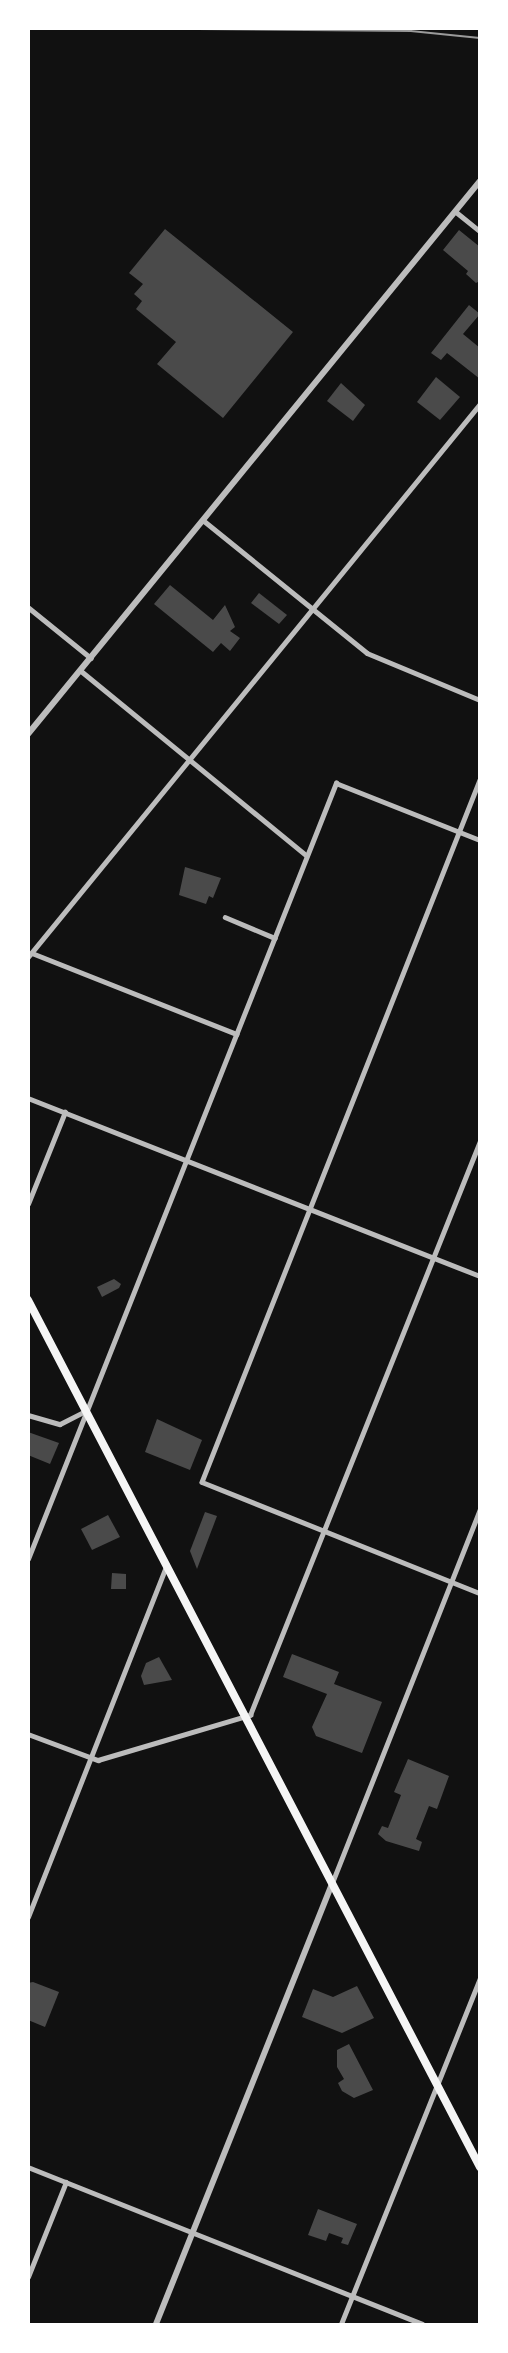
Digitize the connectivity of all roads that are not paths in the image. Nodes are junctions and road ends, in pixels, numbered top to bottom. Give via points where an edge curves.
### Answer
1 (480, 181) edge
2 (455, 211) junction
3 (480, 231) edge
4 (480, 404) edge
5 (203, 520) junction
6 (28, 607) edge
7 (313, 609) junction
8 (91, 658) junction
9 (80, 670) junction
10 (480, 700) edge
11 (28, 734) edge
12 (190, 760) junction
13 (480, 780) edge
14 (459, 832) junction
15 (480, 840) edge
16 (307, 856) junction
17 (225, 917) dead end
18 (275, 938) junction
19 (30, 955) edge
20 (237, 1034) junction
21 (28, 1098) edge
22 (65, 1112) junction
23 (480, 1141) edge
24 (186, 1160) junction
25 (28, 1204) edge
26 (309, 1208) junction
27 (433, 1257) junction
28 (480, 1276) edge
29 (28, 1300) edge
30 (87, 1410) junction
31 (28, 1414) edge
32 (480, 1510) edge
33 (325, 1531) junction
34 (28, 1559) edge
35 (167, 1565) junction
36 (451, 1581) junction
37 (480, 1593) edge
38 (246, 1718) junction
39 (28, 1734) edge
40 (91, 1758) junction
41 (332, 1883) junction
42 (28, 1917) edge
43 (480, 1978) edge
44 (436, 2085) junction
45 (480, 2167) edge
46 (28, 2168) edge
47 (66, 2182) junction
48 (192, 2232) junction
49 (28, 2277) edge
50 (352, 2297) junction
51 (156, 2325) edge
52 (341, 2325) edge
53 (422, 2325) edge

1 - 2 street
2 - 3 street
2 - 5 street
4 - 7 street
5 - 7 street
5 - 8 street
6 - 8 street
7 - 10 street via 373,656
7 - 12 street
8 - 9 street
9 - 11 street
9 - 12 street
12 - 16 street
12 - 19 street
13 - 14 street
14 - 15 street
14 - 16 street via 336,783
14 - 26 street
16 - 18 street
17 - 18 street
18 - 20 street
19 - 20 street
20 - 24 street
21 - 22 street
22 - 24 street
22 - 25 street
23 - 27 street
24 - 26 street
24 - 30 street
26 - 27 street
26 - 33 street via 201,1482
27 - 28 street
27 - 33 street
29 - 30 main road
30 - 31 street via 60,1424
30 - 34 street
30 - 35 main road
32 - 36 street
33 - 36 street
33 - 38 street via 257,1703
35 - 38 main road
35 - 40 street
36 - 37 street
36 - 41 street
38 - 40 street via 103,1759
38 - 41 main road
39 - 40 street
40 - 42 street
41 - 44 main road
41 - 48 street
43 - 44 street
44 - 45 main road
44 - 50 street
46 - 47 street
47 - 48 street
47 - 49 street
48 - 50 street
48 - 51 street
50 - 52 street
50 - 53 street

